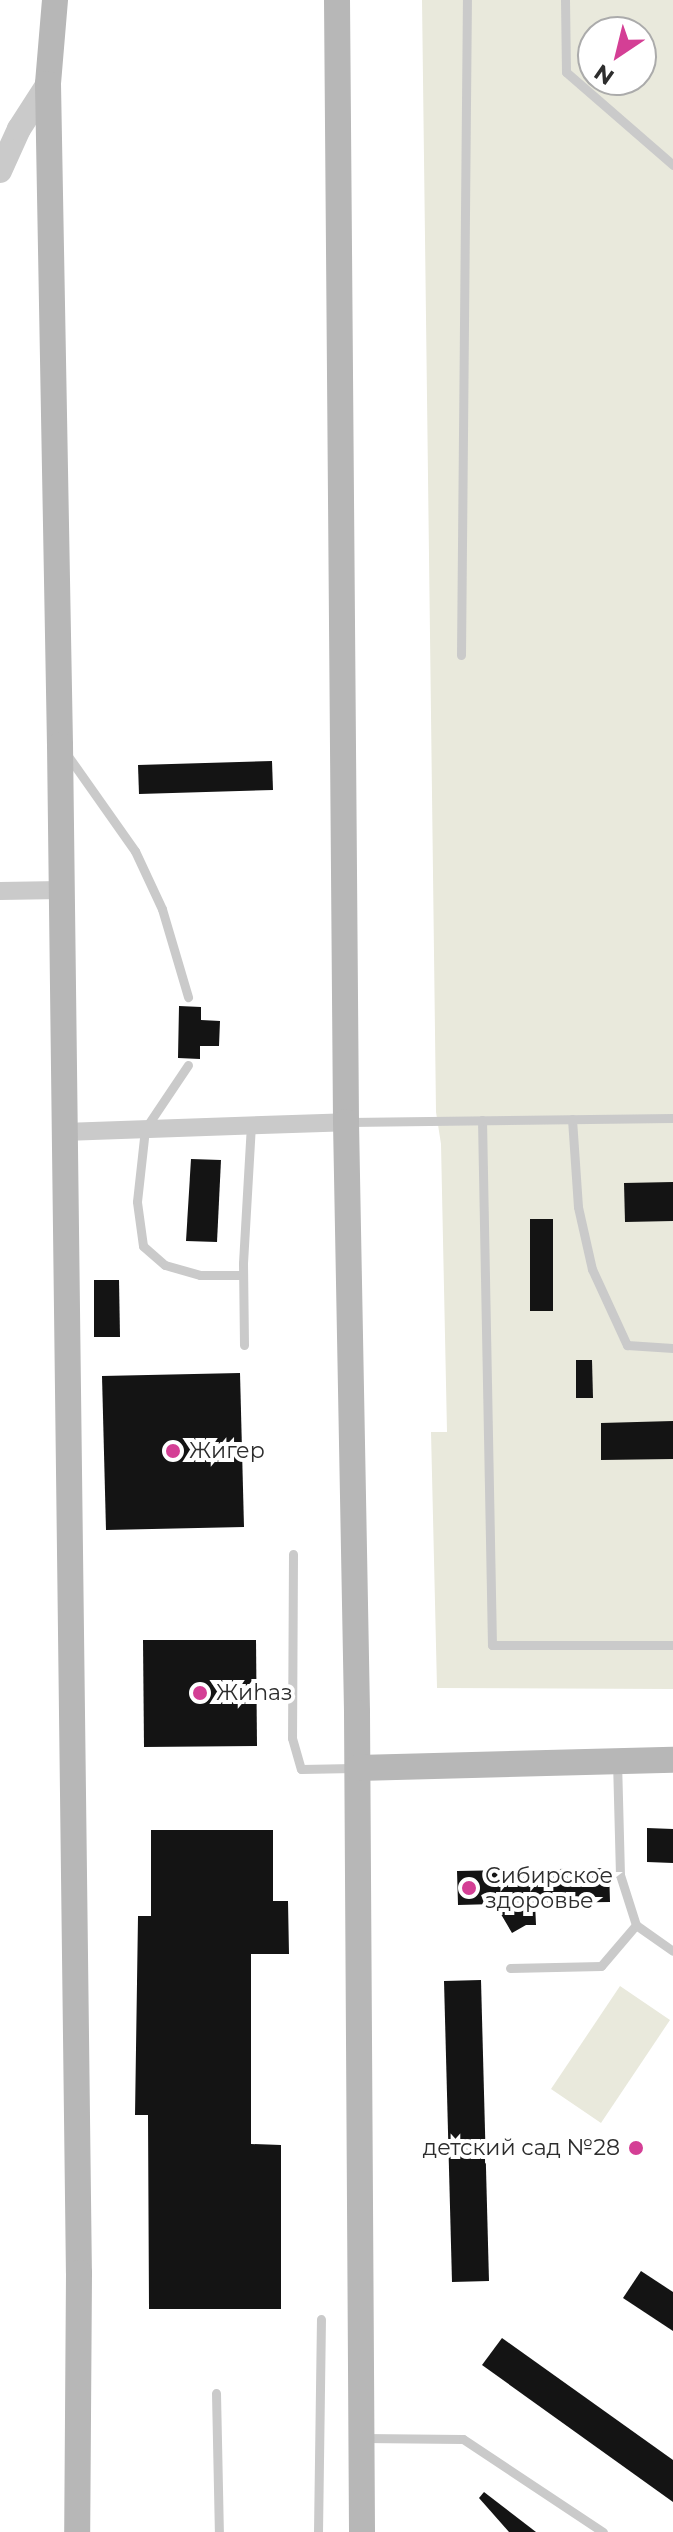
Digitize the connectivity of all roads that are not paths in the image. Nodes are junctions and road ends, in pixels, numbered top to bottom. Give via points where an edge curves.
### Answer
1 (55, 0) edge
2 (337, 0) edge
3 (467, 0) edge
4 (565, 0) edge
5 (48, 84) junction
6 (673, 165) edge
7 (0, 171) edge
8 (461, 655) dead end
9 (60, 745) junction
10 (61, 890) junction
11 (0, 891) edge
12 (188, 997) dead end
13 (188, 1065) dead end
14 (673, 1118) edge
15 (572, 1119) junction
16 (482, 1120) junction
17 (346, 1122) junction
18 (251, 1125) junction
19 (145, 1129) junction
20 (64, 1132) junction
21 (243, 1275) junction
22 (244, 1345) dead end
23 (673, 1348) edge
24 (293, 1554) dead end
25 (673, 1645) edge
26 (673, 1760) edge
27 (617, 1761) junction
28 (358, 1768) junction
29 (636, 1925) junction
30 (673, 1951) edge
31 (510, 1968) dead end
32 (321, 2319) dead end
33 (216, 2393) dead end
34 (363, 2438) junction
35 (77, 2532) edge
36 (219, 2532) edge
37 (318, 2532) edge
38 (362, 2532) edge
39 (603, 2532) edge

1 - 5 main road
2 - 17 main road
3 - 8 lane
4 - 6 lane via 566,72
5 - 7 street via 14,129
5 - 9 main road
9 - 10 main road
9 - 12 lane via 135,851 162,909
10 - 11 street
10 - 20 main road
13 - 19 lane
14 - 15 lane
15 - 16 lane
15 - 23 lane via 578,1207 592,1269 627,1345
16 - 17 lane
16 - 25 lane via 492,1645
17 - 18 street
17 - 28 main road
18 - 19 street
18 - 21 lane
19 - 20 street
19 - 21 lane via 137,1202 143,1246 165,1265 200,1275
20 - 35 main road via 80,2316
21 - 22 lane
24 - 28 lane via 292,1738 301,1769
26 - 27 main road
27 - 28 main road
27 - 29 lane via 620,1875
28 - 34 main road
29 - 30 lane
29 - 31 lane via 601,1966
32 - 37 lane
33 - 36 lane
34 - 38 main road
34 - 39 lane via 463,2439

